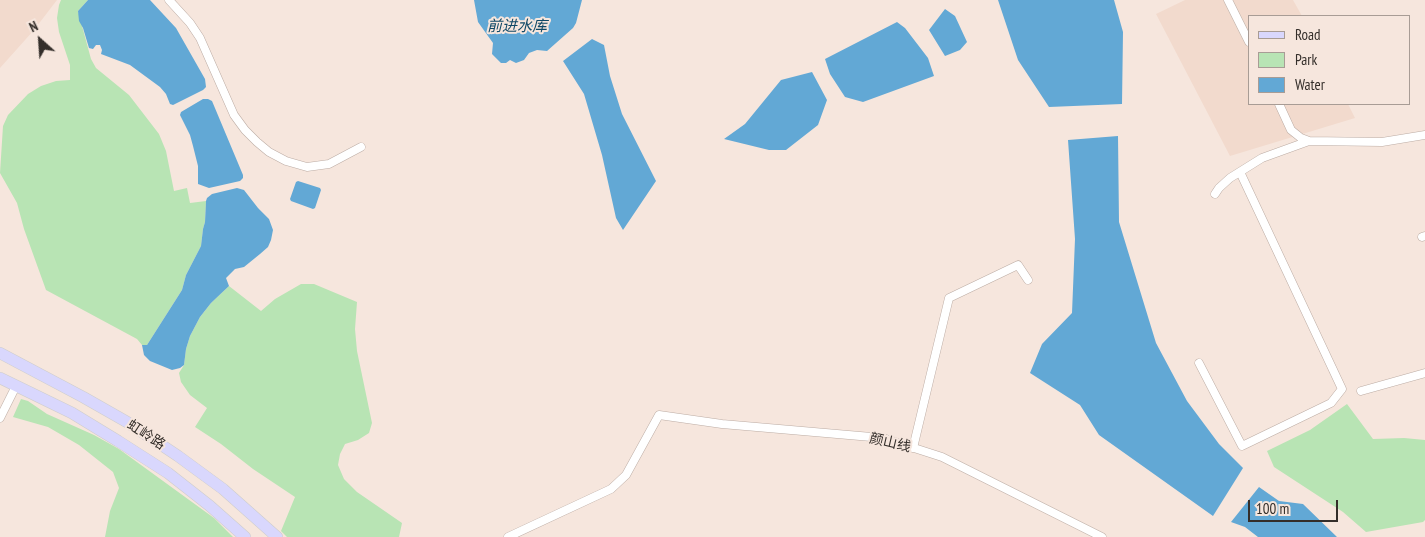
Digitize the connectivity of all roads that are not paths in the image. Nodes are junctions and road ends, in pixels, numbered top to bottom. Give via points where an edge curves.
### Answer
1 (169, 0) edge
2 (1228, 0) edge
3 (1248, 40) edge
4 (1279, 105) edge
5 (1425, 135) edge
6 (1309, 141) junction
7 (361, 147) dead end
8 (1240, 172) junction
9 (1215, 194) dead end
10 (1028, 280) dead end
11 (0, 353) edge
12 (1200, 363) dead end
13 (1425, 373) edge
14 (0, 378) edge
15 (16, 386) junction
16 (1361, 391) dead end
17 (0, 418) edge
18 (913, 448) junction
19 (245, 537) edge
20 (277, 537) edge
21 (508, 537) edge
22 (1102, 537) edge

1 - 7 street via 200,38 234,115 244,130 269,152 307,167 328,164
2 - 3 street
4 - 6 street via 1291,130
5 - 6 street via 1382,142
6 - 8 street via 1262,158
8 - 9 street
8 - 12 street via 1342,389 1331,404 1242,446
10 - 18 street via 1018,264 949,298
11 - 20 main road, 虹岭路 via 134,427 223,489
13 - 16 street
14 - 15 main road, 虹岭路
15 - 17 street
15 - 19 main road, 虹岭路 via 72,412 168,473
18 - 21 street, 颜山线 via 883,438 658,416 626,475 611,489
18 - 22 street, 颜山线 via 942,457

